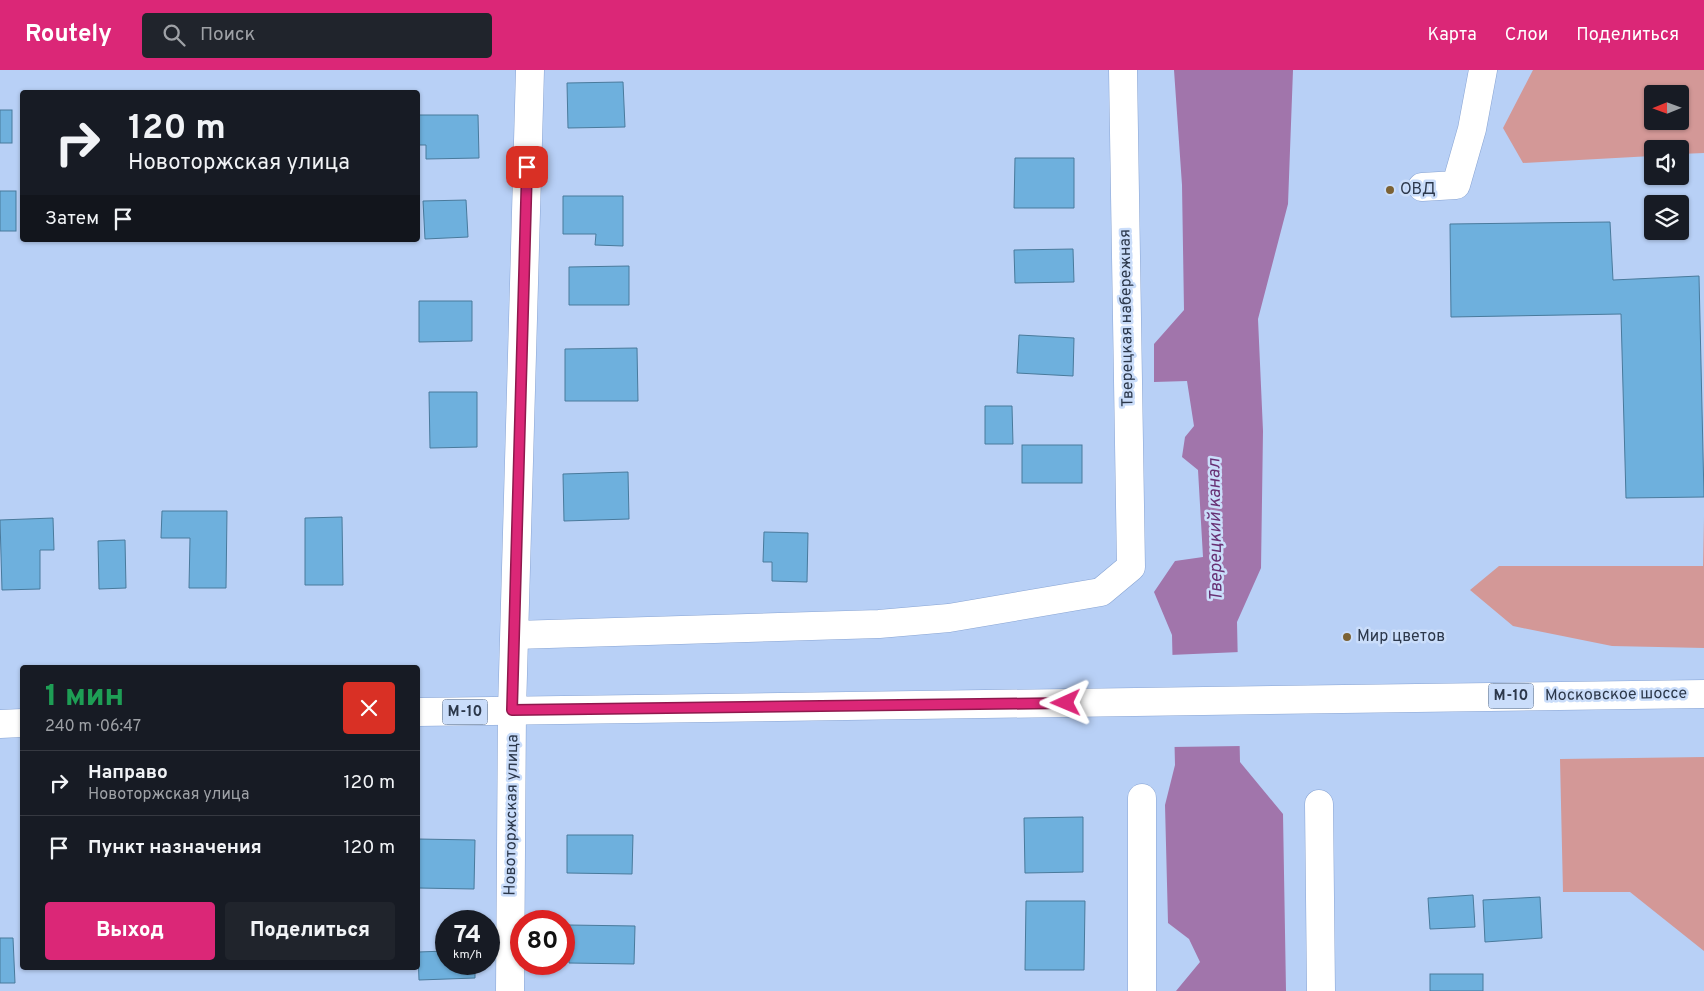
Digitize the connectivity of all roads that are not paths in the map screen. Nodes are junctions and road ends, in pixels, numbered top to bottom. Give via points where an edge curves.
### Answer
1 (530, 70) edge
2 (1123, 70) edge
3 (1483, 70) edge
4 (1422, 187) dead end
5 (514, 635) junction
6 (1704, 694) edge
7 (512, 710) junction
8 (420, 712) edge
9 (20, 723) edge
10 (0, 724) edge
11 (1142, 798) dead end
12 (1319, 804) dead end
13 (510, 991) edge
14 (1142, 991) edge
15 (1321, 991) edge

1 - 5 main road, Новоторжская улица
2 - 5 main road, Тверецкая набережная via 1131,566 1101,592 949,618 879,624
3 - 4 main road via 1472,129 1456,185
5 - 7 main road, Новоторжская улица
6 - 7 main road, Московское шоссе / М-10
7 - 8 main road, М-10
7 - 13 main road, Новоторжская улица
9 - 10 main road
11 - 14 main road
12 - 15 main road

